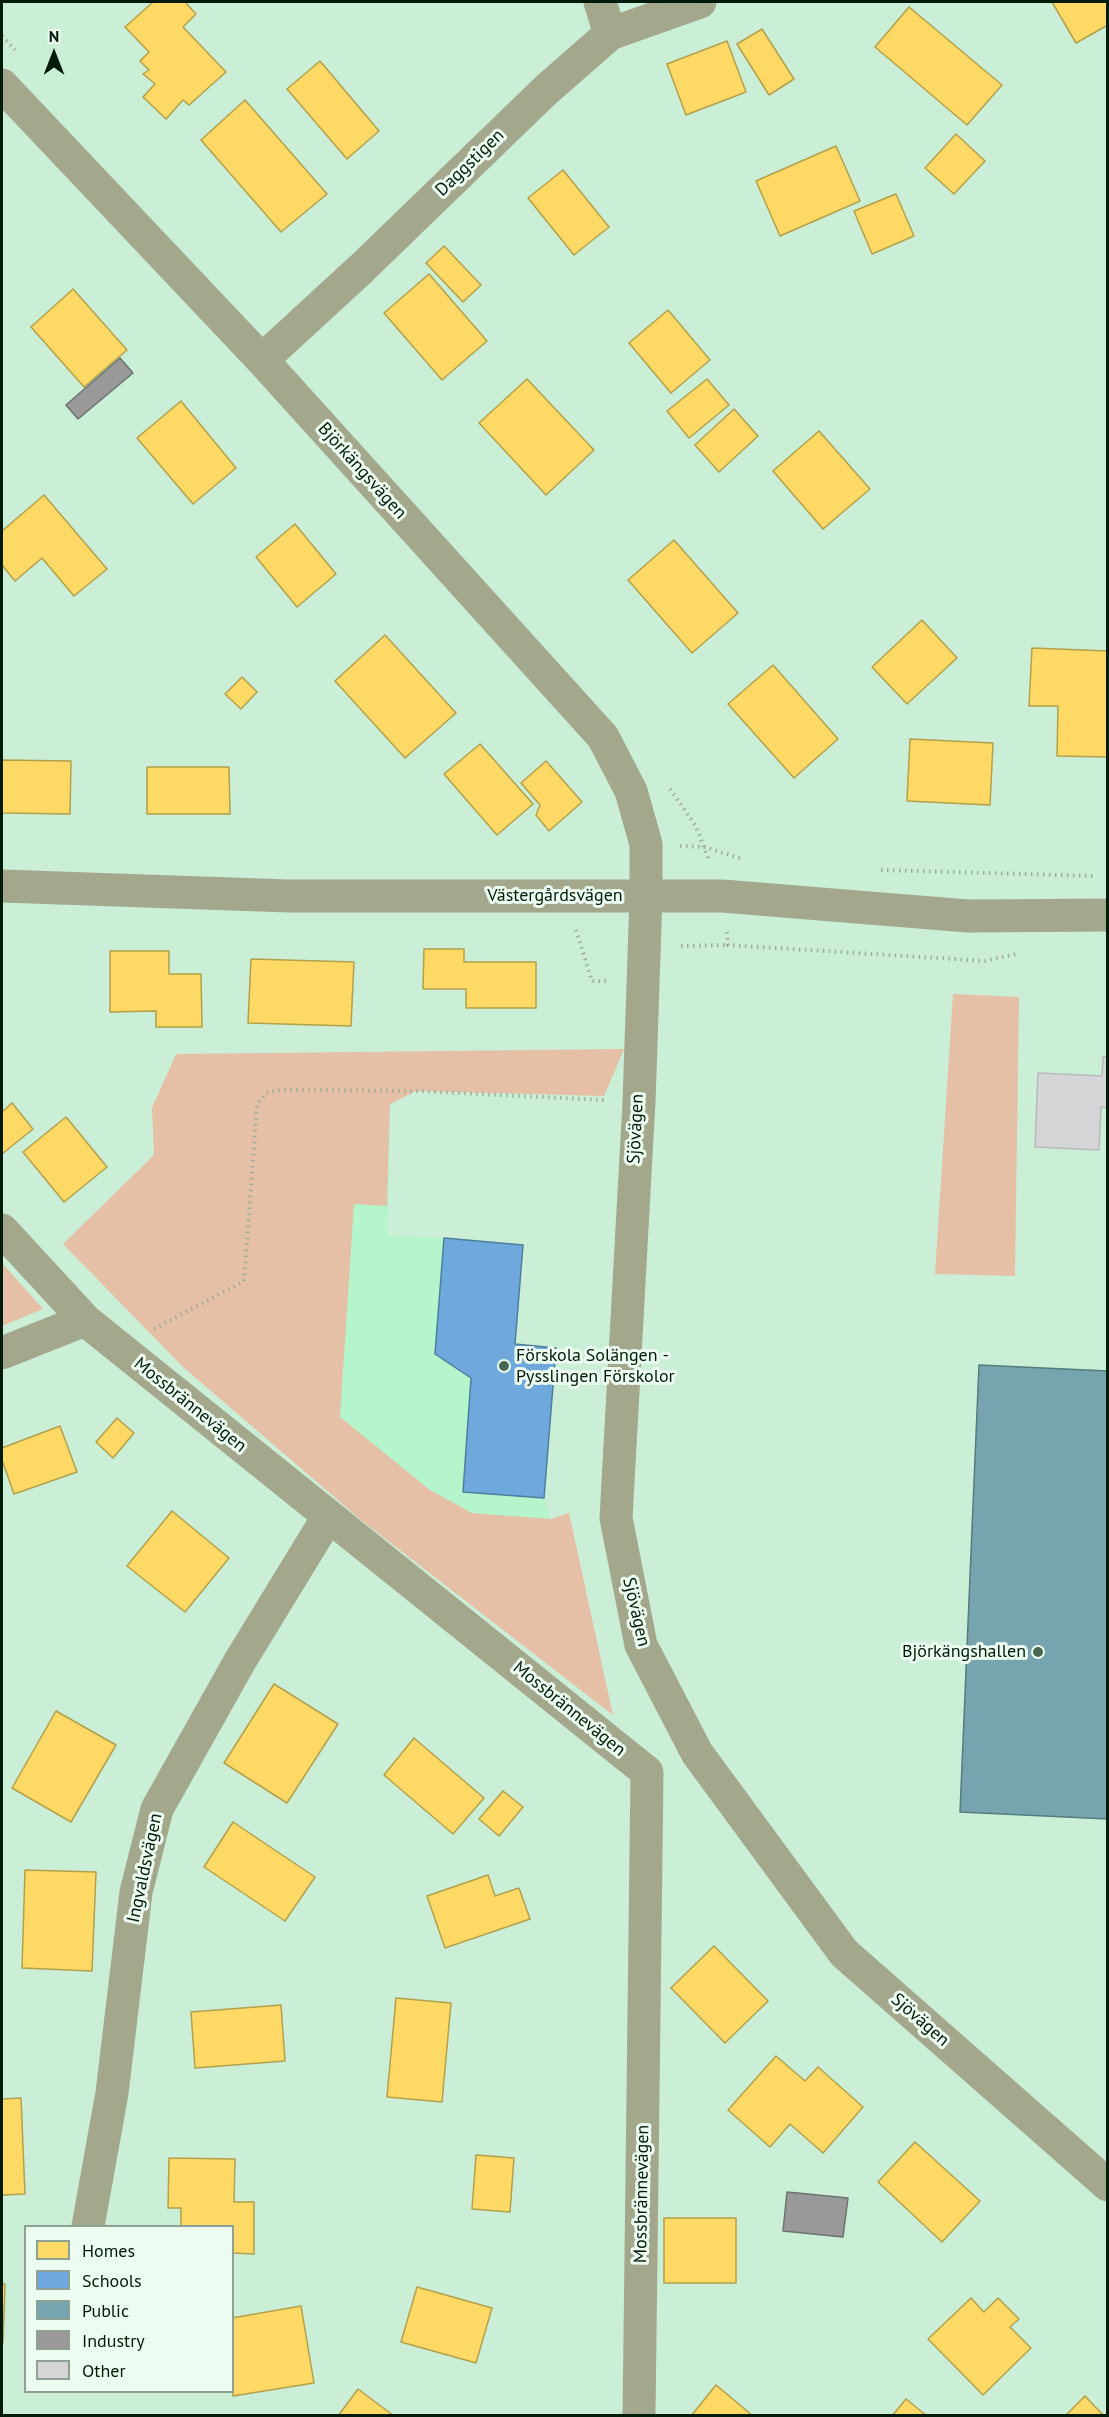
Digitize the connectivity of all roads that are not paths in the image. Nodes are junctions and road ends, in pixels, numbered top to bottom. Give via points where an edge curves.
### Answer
1 (600, 2) edge
2 (700, 2) edge
3 (610, 34) junction
4 (2, 85) edge
5 (262, 360) junction
6 (2, 886) edge
7 (646, 897) junction
8 (1107, 915) edge
9 (2, 1230) edge
10 (85, 1320) junction
11 (2, 1353) edge
12 (328, 1516) junction
13 (1107, 2185) edge
14 (88, 2225) edge
15 (639, 2415) edge

1 - 3 street
2 - 3 street, Daggstigen
3 - 5 street, Daggstigen
4 - 5 street, Björkängsvägen
5 - 7 street, Björkängsvägen via 603,737 632,791 646,844
6 - 7 street, Västergårdsvägen via 289,896
7 - 8 street, Västergårdsvägen via 722,896 968,916
7 - 13 street, Sjövägen via 616,1518 641,1645 697,1753 844,1953
9 - 10 street, Mossbrännevägen
10 - 11 street
10 - 12 street, Mossbrännevägen
12 - 14 street, Ingvaldsvägen via 157,1809 136,1892 112,2093
12 - 15 street, Mossbrännevägen via 647,1772

